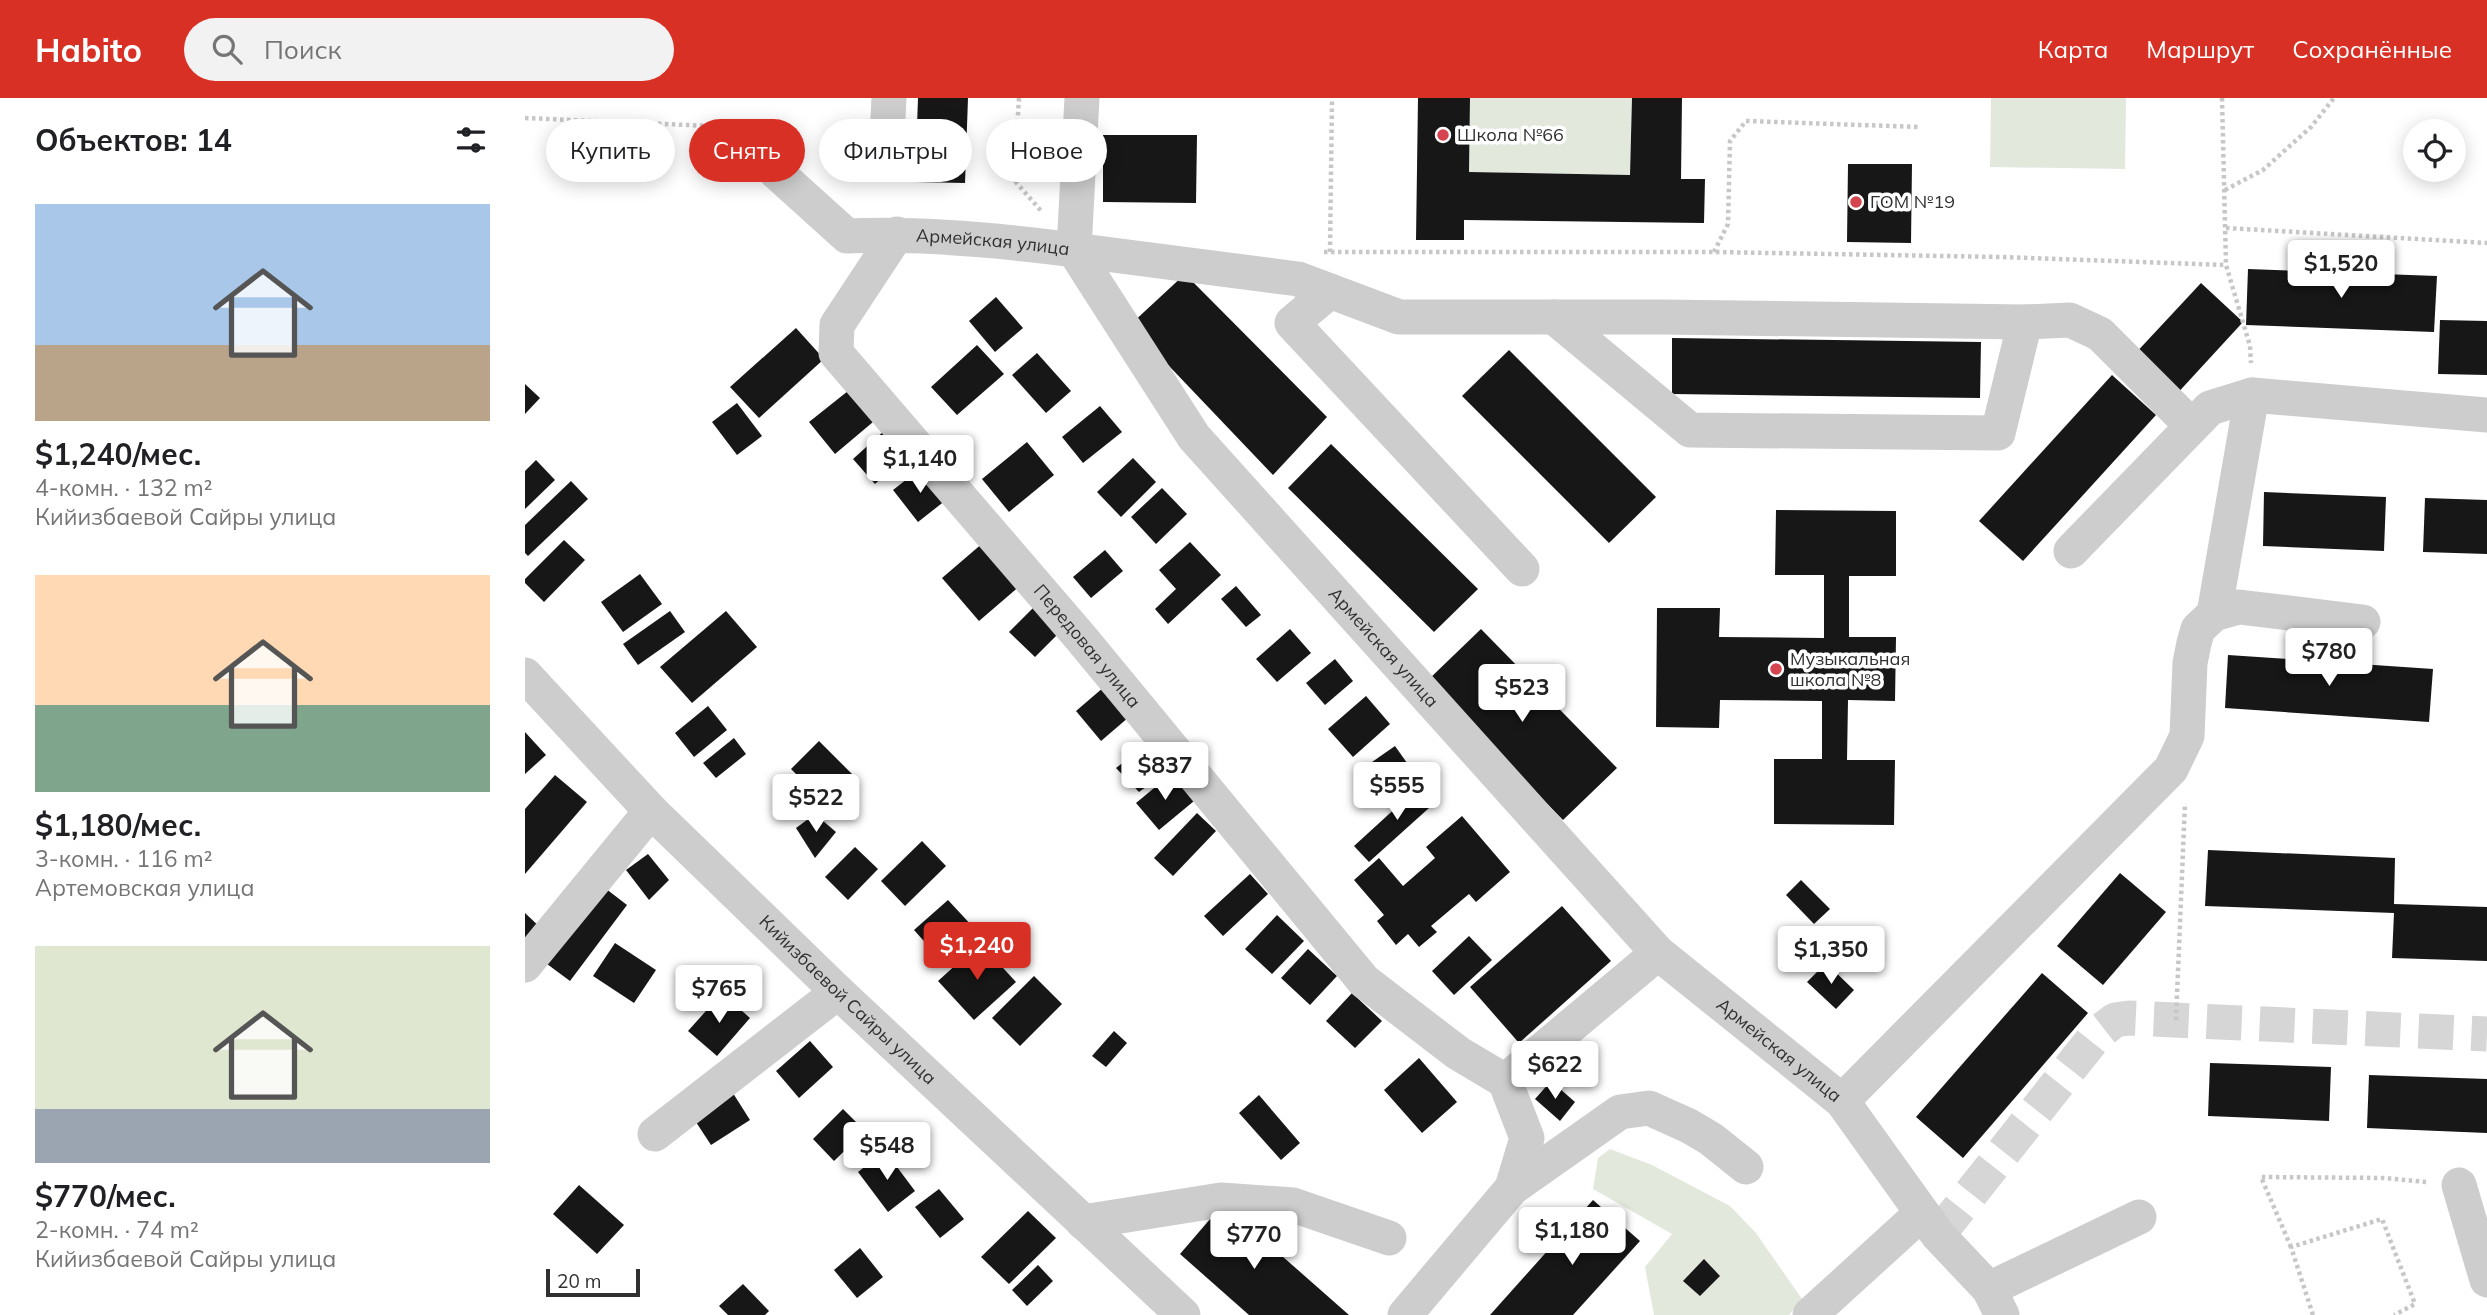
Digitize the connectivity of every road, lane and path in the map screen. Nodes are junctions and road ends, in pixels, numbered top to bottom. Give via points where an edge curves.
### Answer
1 (889, 98) edge
2 (1019, 98) edge
3 (1082, 98) edge
4 (1332, 98) edge
5 (2222, 98) edge
6 (2334, 98) edge
7 (525, 118) edge
8 (888, 119) edge
9 (689, 125) edge
10 (1919, 127) dead end
11 (787, 182) edge
12 (2225, 190) junction
13 (2226, 228) junction
14 (897, 234) junction
15 (2487, 243) edge
16 (1074, 250) junction
17 (1316, 252) dead end
18 (1330, 252) junction
19 (1714, 252) junction
20 (2226, 265) junction
21 (1330, 291) junction
22 (1554, 317) junction
23 (2025, 322) junction
24 (2252, 395) junction
25 (2487, 415) edge
26 (2192, 426) junction
27 (2071, 551) dead end
28 (1522, 569) dead end
29 (2214, 614) junction
30 (2363, 622) dead end
31 (525, 675) edge
32 (2185, 790) dead end
33 (651, 811) junction
34 (1658, 953) junction
35 (525, 965) edge
36 (838, 992) junction
37 (2176, 1020) dead end
38 (1505, 1081) junction
39 (1842, 1101) junction
40 (655, 1134) dead end
41 (1746, 1167) dead end
42 (2459, 1185) joint
43 (1512, 1188) junction
44 (1922, 1213) junction
45 (2139, 1217) dead end
46 (1083, 1222) junction
47 (1389, 1238) dead end
48 (2291, 1247) junction
49 (2487, 1280) edge
50 (1995, 1302) edge
51 (1183, 1315) edge
52 (1405, 1315) edge
53 (1811, 1315) edge
54 (2313, 1315) edge
55 (2394, 1315) edge

1 - 8 street
2 - 16 path via 1014,180
3 - 16 street
4 - 18 path
5 - 12 path
6 - 12 path via 2311,127 2263,170
7 - 9 path
10 - 19 path via 1746,121 1730,141 1728,224
11 - 14 street, Армейская улица via 847,236
12 - 13 path
13 - 15 path
13 - 20 path
14 - 16 street, Армейская улица
14 - 38 street, Передовая улица via 837,325 836,353 1081,638 1364,981 1458,1052
16 - 21 street via 1298,279
16 - 34 street, Армейская улица via 1194,438
17 - 18 path
18 - 19 path
19 - 20 path
20 - 24 path via 2250,346
21 - 22 street via 1399,317
21 - 28 street via 1291,323
22 - 23 street
22 - 23 street via 1691,430 1999,433
23 - 26 street via 2070,320 2100,334
24 - 25 street
24 - 26 street via 2210,408
24 - 29 street
26 - 27 street
29 - 30 street via 2239,607
29 - 39 street via 2198,629 2194,643 2187,736 2171,769
31 - 33 street, Кийизбаевой Сайры улица
32 - 37 path
33 - 35 street
33 - 36 street, Кийизбаевой Сайры улица
34 - 38 street
34 - 39 street, Армейская улица
36 - 40 street
36 - 46 street, Кийизбаевой Сайры улица
38 - 43 street via 1527,1138
39 - 44 street, Армейская улица
41 - 43 street via 1711,1139 1649,1108 1620,1112
42 - 48 path via 2384,1178 2261,1177
42 - 49 street
43 - 52 street
44 - 50 street, Армейская улица
44 - 53 street
45 - 50 street
46 - 47 street via 1221,1200 1293,1205
46 - 51 street, Кийизбаевой Сайры улица
48 - 54 path
48 - 55 path via 2382,1219 2415,1304

